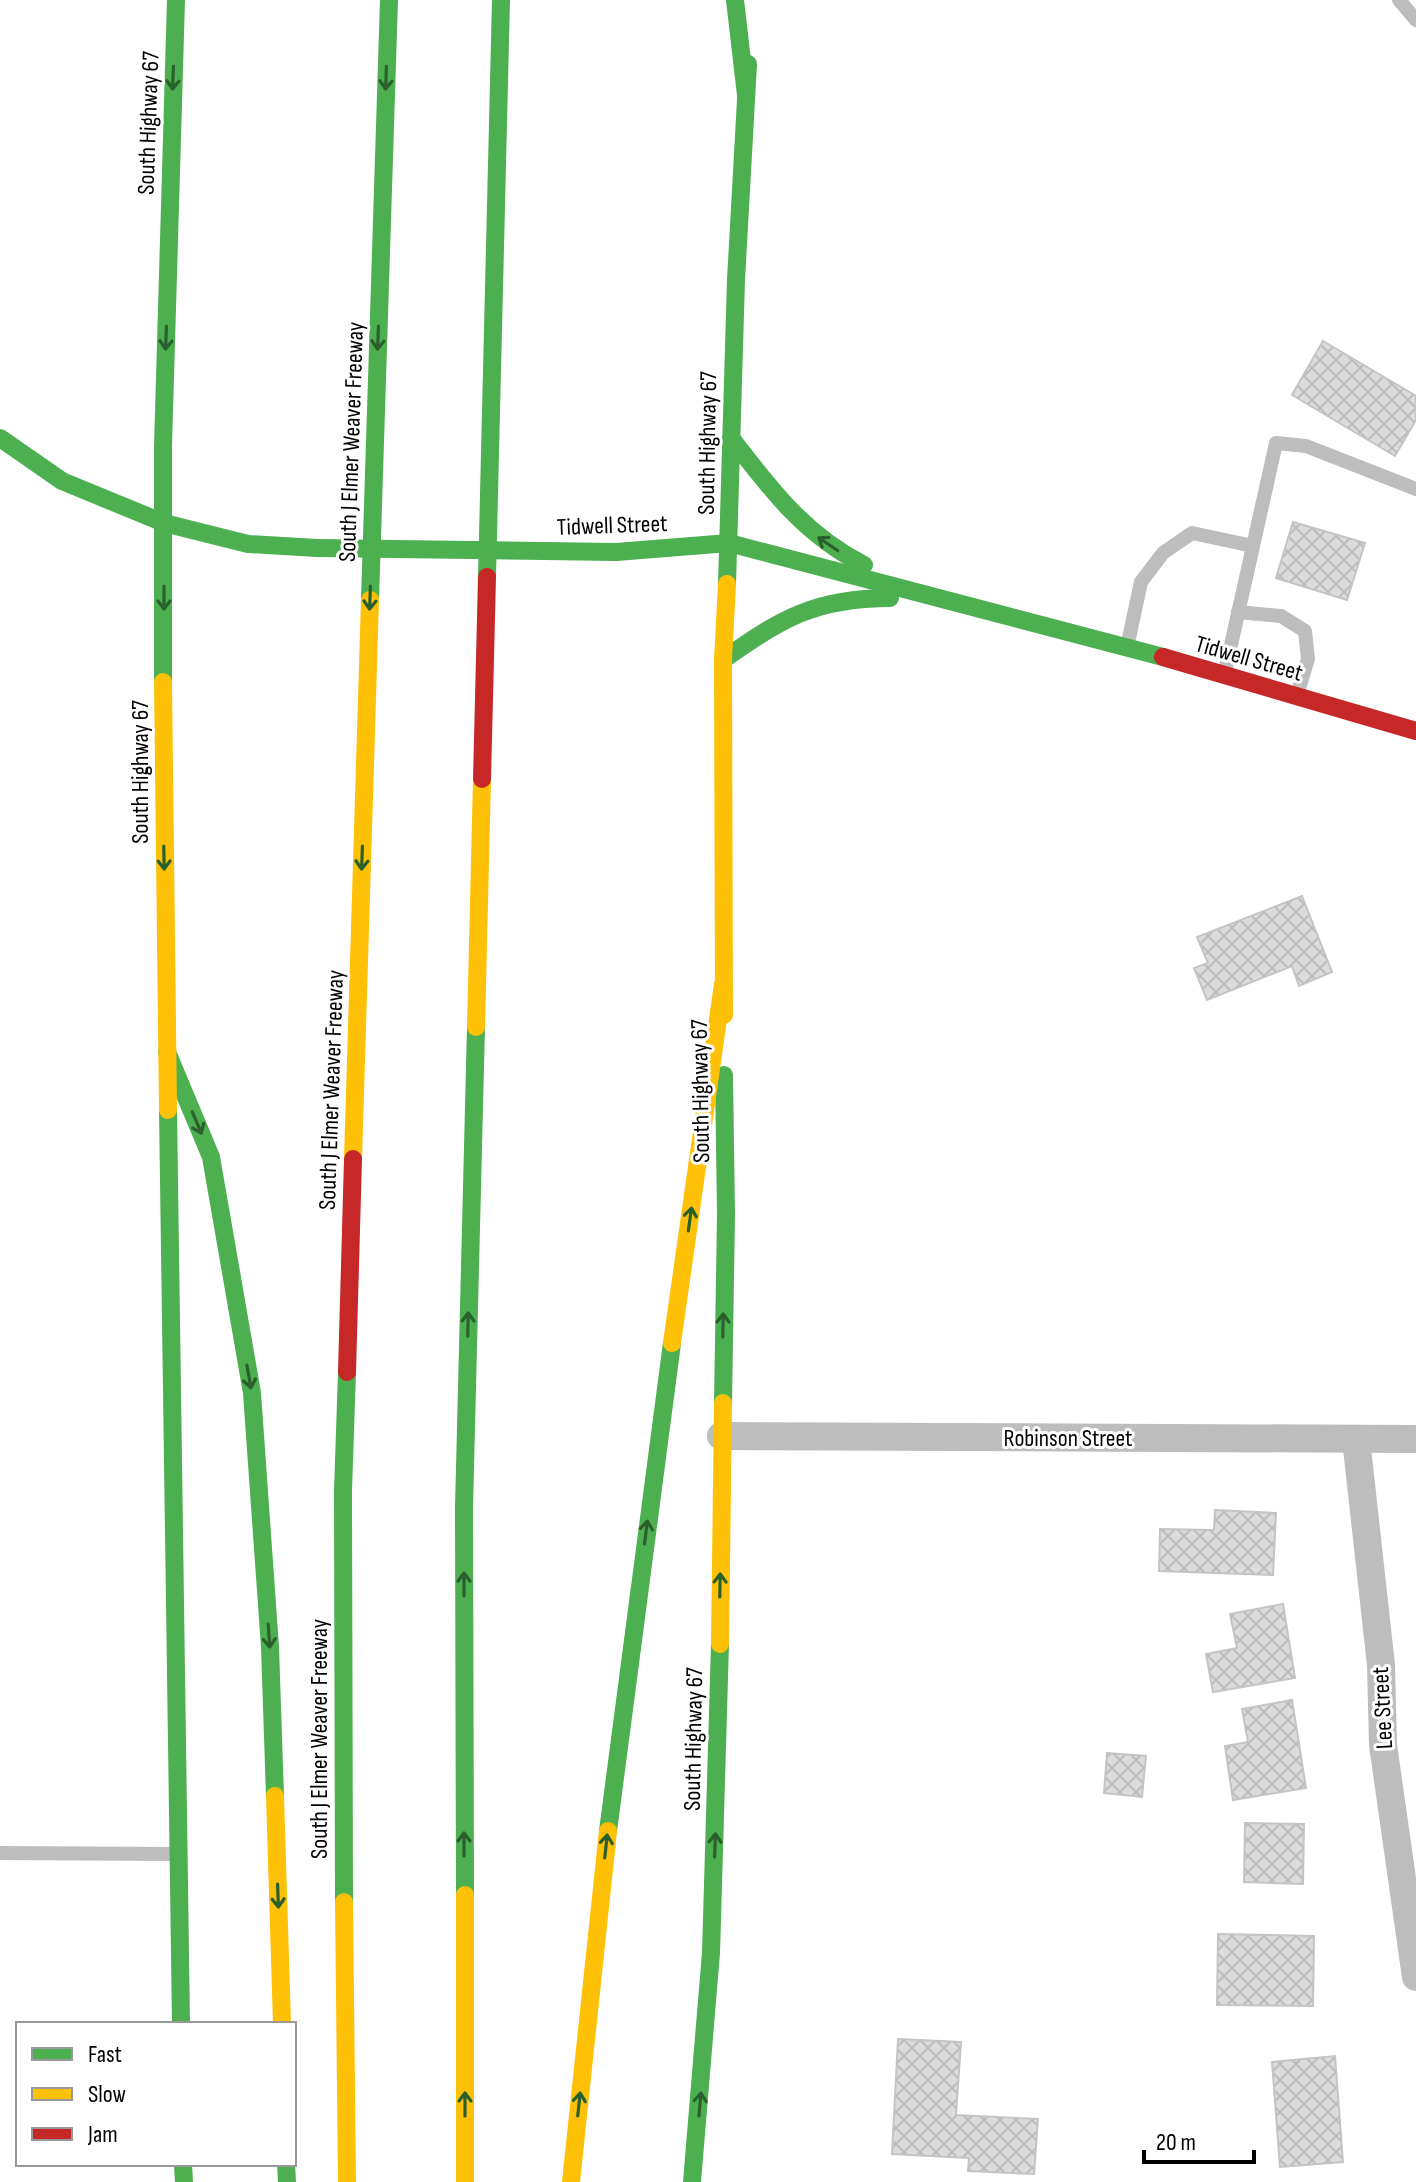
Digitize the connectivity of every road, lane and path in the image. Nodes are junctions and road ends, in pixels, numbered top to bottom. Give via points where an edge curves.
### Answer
1 (176, 0) edge
2 (389, 0) edge
3 (501, 0) edge
4 (735, 0) edge
5 (751, 0) edge
6 (1399, 0) edge
7 (1416, 20) edge
8 (746, 95) junction
9 (0, 438) edge
10 (731, 438) junction
11 (1416, 489) edge
12 (164, 523) junction
13 (729, 543) junction
14 (1253, 546) junction
15 (949, 600) junction
16 (1238, 612) junction
17 (1127, 647) junction
18 (723, 660) junction
19 (1224, 676) junction
20 (1297, 697) junction
21 (1416, 731) edge
22 (723, 984) junction
23 (167, 1052) junction
24 (721, 1436) junction
25 (1356, 1439) junction
26 (1416, 1439) edge
27 (0, 1853) edge
28 (179, 1854) junction
29 (1416, 1977) edge
30 (181, 2022) edge
31 (282, 2022) edge
32 (347, 2182) edge
33 (465, 2182) edge
34 (571, 2182) edge
35 (692, 2182) edge

1 -> 12 main road, South Highway 67
2 -> 32 main road, South J Elmer Weaver Freeway via 343,1491
33 -> 3 main road via 464,1508
4 - 8 main road
5 - 8 main road, South Highway 67
6 - 7 lane
8 - 10 main road, South Highway 67
9 - 12 main road, Tidwell Street via 62,481
10 - 13 main road, South Highway 67
15 -> 10 main road via 848,558 807,530
11 - 14 lane via 1306,446 1276,443
12 - 13 main road, Tidwell Street, bridge via 248,544 317,548 616,552
12 -> 23 main road, South Highway 67
13 - 15 main road, Tidwell Street
13 - 18 main road, South Highway 67
14 - 16 lane
14 - 17 lane via 1192,533 1163,553 1141,582
15 - 17 main road, Tidwell Street
15 - 18 main road via 838,600 790,615
16 - 19 lane
16 - 20 lane via 1281,616 1305,631 1308,659
17 - 19 main road, Tidwell Street
18 - 22 main road, South Highway 67
19 - 20 main road, Tidwell Street
20 - 21 main road, Tidwell Street
24 -> 22 main road, South Highway 67 via 726,1215
34 -> 22 main road via 607,1837
23 - 28 main road, South Highway 67
23 -> 31 main road via 211,1157 252,1393 270,1647
24 - 25 street, Robinson Street
35 -> 24 main road, South Highway 67 via 711,1938
25 - 26 street, Robinson Street
25 - 29 street, Lee Street via 1381,1665 1383,1745
27 - 28 lane
28 - 30 main road, South Highway 67

